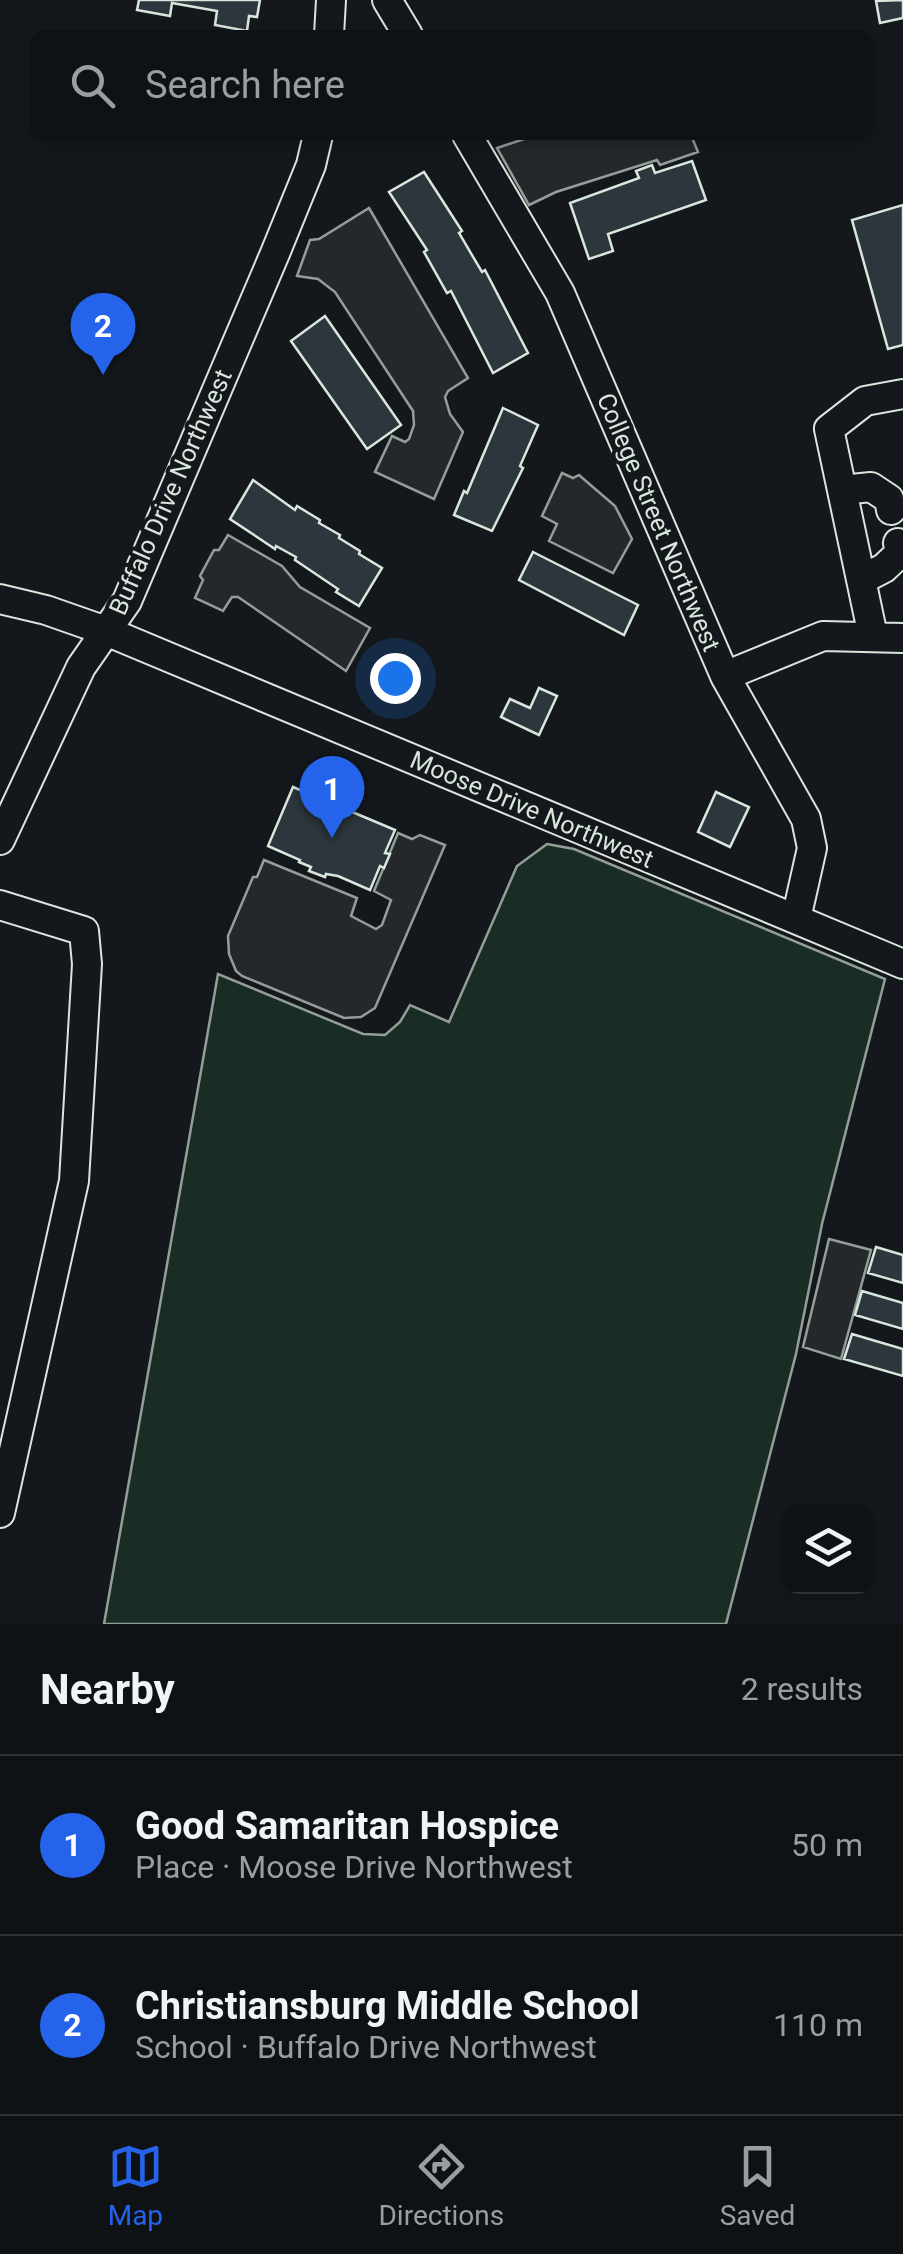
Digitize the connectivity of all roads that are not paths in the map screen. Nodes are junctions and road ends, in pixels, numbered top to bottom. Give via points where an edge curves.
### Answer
1 (331, 0) edge
2 (387, 0) edge
3 (329, 30) edge
4 (405, 30) edge
5 (317, 140) edge
6 (469, 140) edge
7 (903, 394) edge
8 (842, 490) junction
9 (891, 510) dead end
10 (898, 543) dead end
11 (862, 580) junction
12 (0, 599) edge
13 (106, 631) junction
14 (873, 636) junction
15 (903, 638) edge
16 (725, 676) junction
17 (0, 840) edge
18 (0, 905) edge
19 (796, 919) junction
20 (903, 964) edge
21 (0, 1513) edge

1 - 3 street
2 - 4 street
5 - 13 street, Buffalo Drive Northwest via 218,389 126,601
6 - 16 street, College Street Northwest via 560,294
7 - 8 street via 865,401 829,429
8 - 9 street via 871,488 889,499
8 - 11 street
10 - 11 street via 900,552
11 - 14 street
12 - 13 street, Moose Drive Northwest
13 - 17 street, Buffalo Drive Northwest via 81,667
13 - 19 street, Moose Drive Northwest
14 - 15 street
14 - 16 street via 824,636
16 - 19 street, College Street Northwest via 806,819 812,848
18 - 21 street via 84,930 86,964 74,1182
19 - 20 street, Moose Drive Northwest

